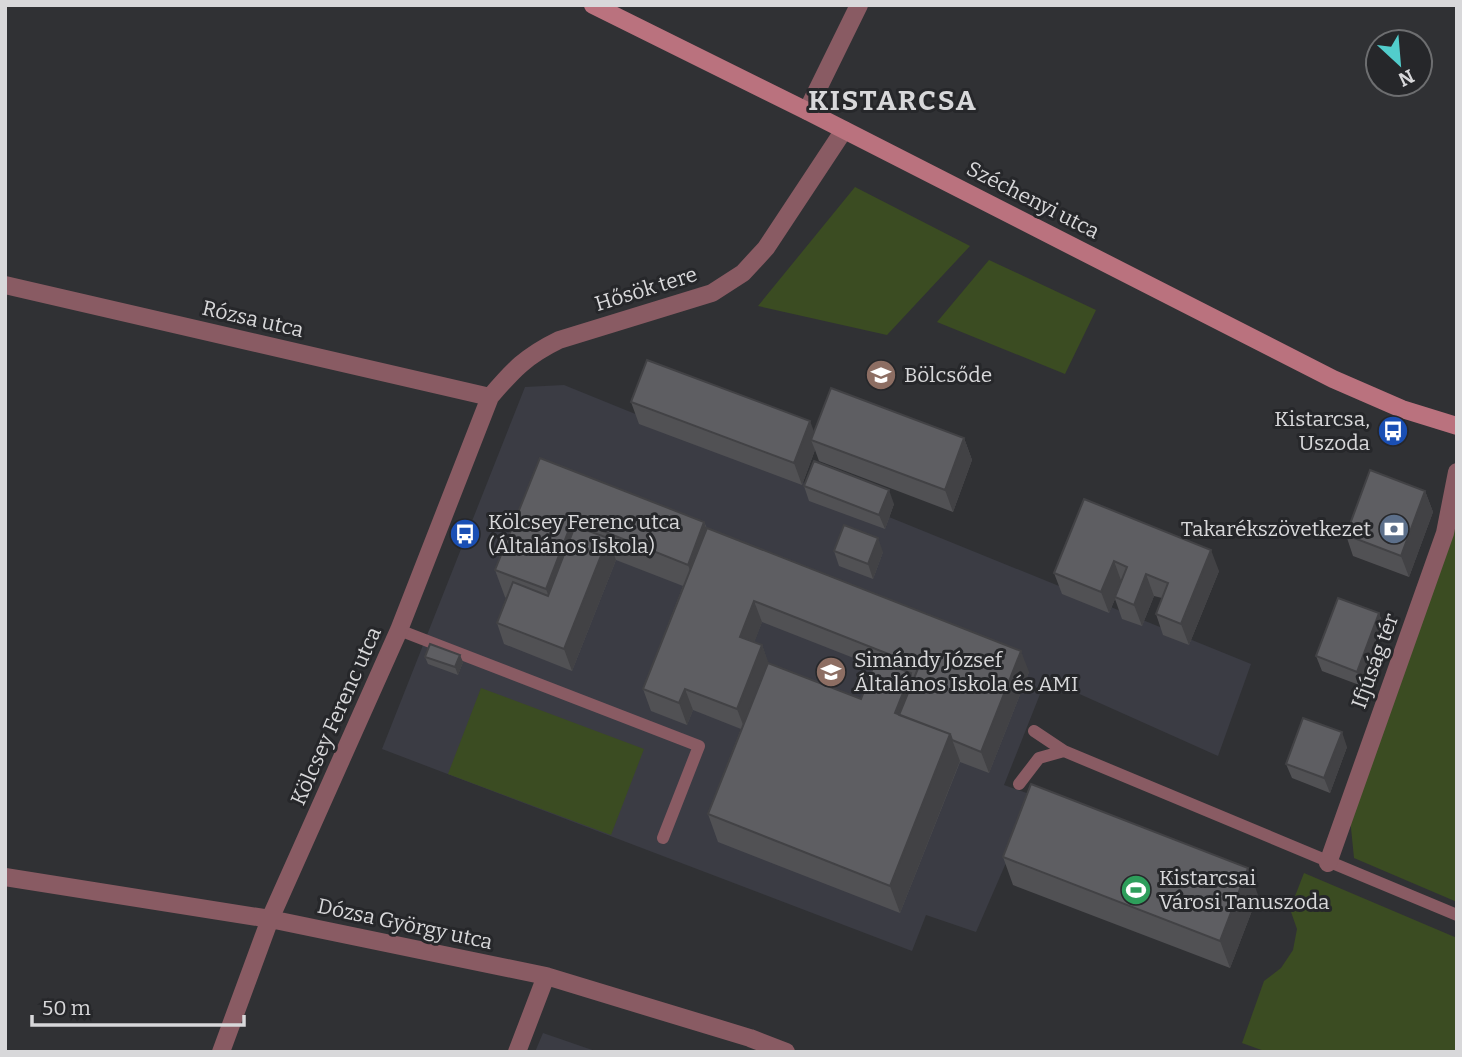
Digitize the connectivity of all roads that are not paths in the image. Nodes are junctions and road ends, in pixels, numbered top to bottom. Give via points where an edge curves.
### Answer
1 (593, 5) edge
2 (859, 5) edge
3 (807, 111) junction
4 (844, 130) junction
5 (5, 285) edge
6 (489, 397) junction
7 (1457, 426) edge
8 (1457, 472) edge
9 (399, 630) junction
10 (1034, 731) dead end
11 (1065, 751) junction
12 (1019, 784) dead end
13 (663, 838) dead end
14 (1328, 863) junction
15 (5, 877) edge
16 (1457, 915) edge
17 (270, 919) junction
18 (546, 976) junction
19 (221, 1052) edge
20 (517, 1052) edge
21 (786, 1052) edge

1 - 3 main road, Széchenyi utca
2 - 3 street
3 - 4 main road, Széchenyi utca
4 - 6 street, Hősök tere via 766,248 743,273 712,293 536,351
4 - 7 main road, Széchenyi utca via 1333,379
5 - 6 street, Rózsa utca
6 - 9 street, Kölcsey Ferenc utca
8 - 14 street, Ifjúság tér via 1445,533
9 - 13 lane via 699,746
9 - 17 street, Kölcsey Ferenc utca
10 - 11 lane
11 - 12 lane via 1039,758
11 - 14 lane
14 - 16 lane
15 - 17 street, Dózsa György utca
17 - 18 street, Dózsa György utca
17 - 19 street, Kölcsey Ferenc utca
18 - 20 street
18 - 21 street, Dózsa György utca

